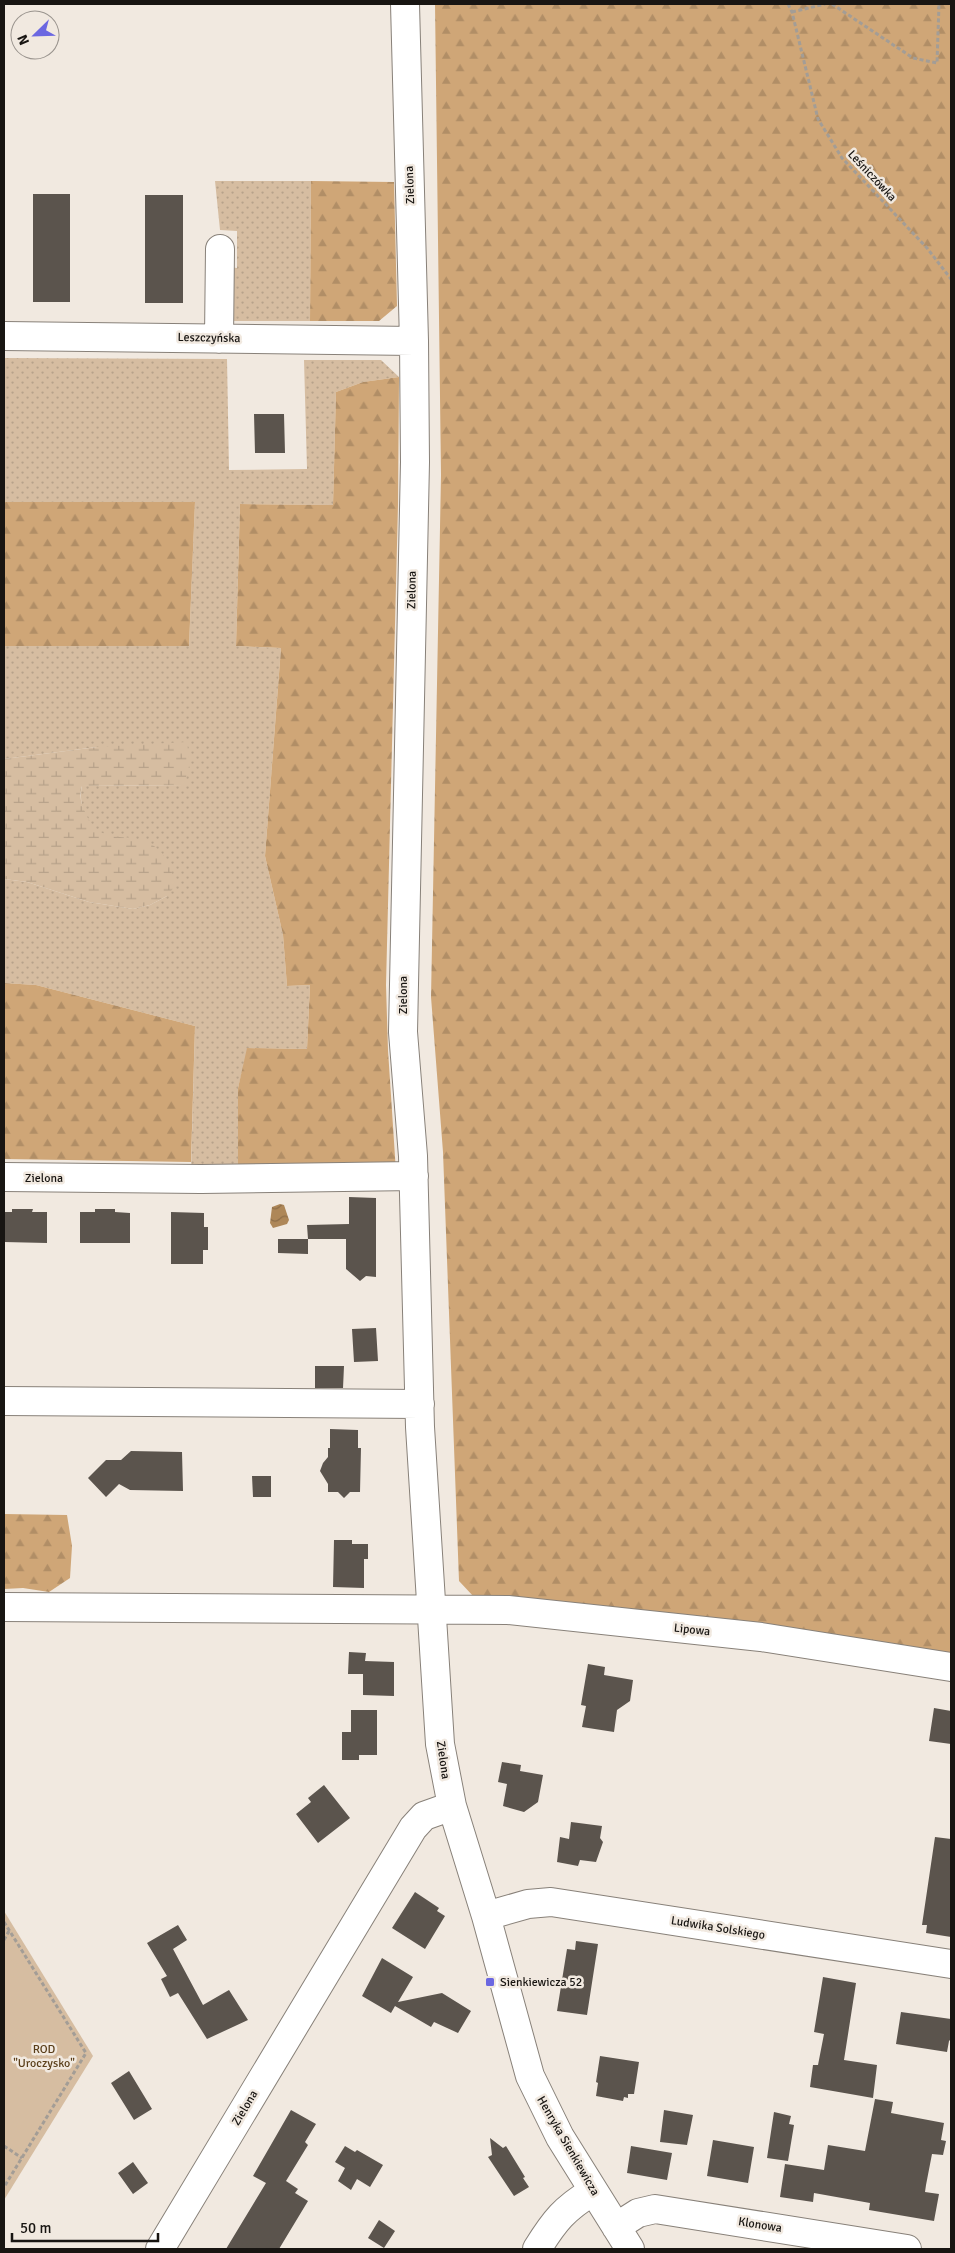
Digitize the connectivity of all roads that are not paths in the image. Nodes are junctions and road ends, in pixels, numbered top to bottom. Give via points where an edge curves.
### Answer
1 (405, 4) edge
2 (220, 249) dead end
3 (4, 336) edge
4 (219, 338) junction
5 (414, 341) junction
6 (414, 1176) junction
7 (4, 1178) edge
8 (4, 1401) edge
9 (420, 1404) junction
10 (4, 1607) edge
11 (431, 1608) junction
12 (951, 1667) edge
13 (452, 1806) junction
14 (486, 1916) junction
15 (951, 1964) edge
16 (593, 2191) junction
17 (616, 2227) junction
18 (160, 2249) edge
19 (537, 2249) edge
20 (630, 2249) edge
21 (907, 2249) edge

1 - 5 street, Zielona
2 - 4 street
3 - 4 street, Leszczyńska
4 - 5 street, Leszczyńska
5 - 6 street, Zielona via 415,462 403,1032
6 - 7 street, Zielona
6 - 9 street, Zielona
8 - 9 street
9 - 11 street, Zielona
10 - 11 street, Lipowa
11 - 12 street, Lipowa via 508,1610 752,1636
11 - 13 street, Zielona via 440,1744
13 - 14 street, Henryka Sienkiewicza
13 - 18 street, Zielona via 424,1816 413,1828
14 - 15 street, Ludwika Solskiego via 528,1904 551,1902
14 - 16 street, Henryka Sienkiewicza via 530,2076 549,2118
16 - 17 street, Henryka Sienkiewicza
16 - 19 street via 553,2222
17 - 20 street, Henryka Sienkiewicza
17 - 21 street, Klonowa via 638,2213 655,2209

